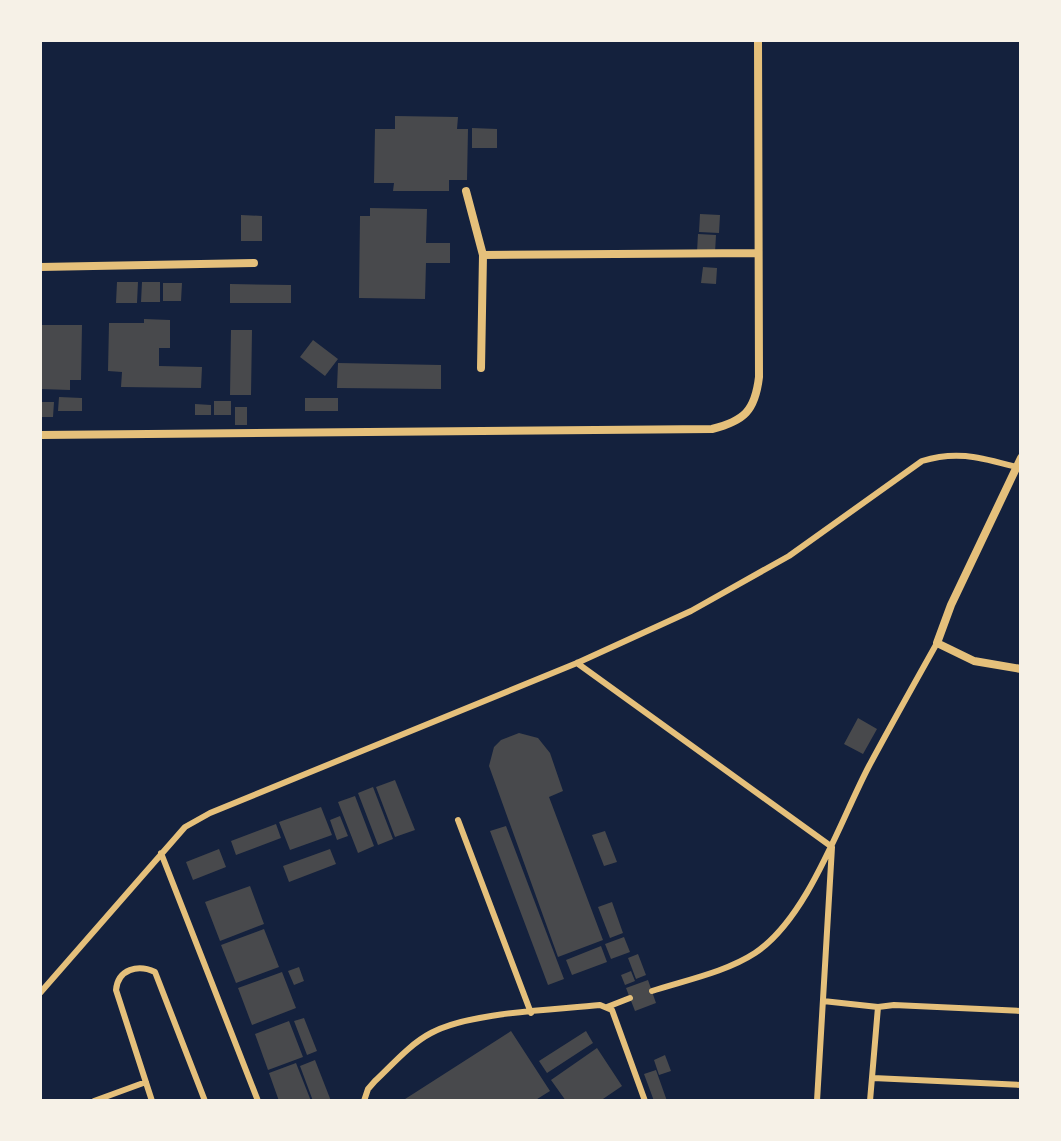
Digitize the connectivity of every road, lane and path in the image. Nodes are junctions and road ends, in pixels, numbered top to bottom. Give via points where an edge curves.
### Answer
1 (758, 40) edge
2 (466, 191) dead end
3 (758, 253) junction
4 (483, 255) junction
5 (254, 263) dead end
6 (40, 267) edge
7 (481, 368) dead end
8 (40, 435) edge
9 (1019, 462) edge
10 (937, 643) junction
11 (577, 663) junction
12 (1021, 669) edge
13 (458, 820) dead end
14 (832, 847) junction
15 (161, 853) junction
16 (652, 991) dead end
17 (40, 993) edge
18 (630, 998) dead end
19 (823, 1001) junction
20 (607, 1007) junction
21 (878, 1007) junction
22 (1021, 1011) edge
23 (531, 1013) junction
24 (873, 1078) junction
25 (146, 1082) junction
26 (1021, 1085) edge
27 (94, 1101) edge
28 (152, 1101) edge
29 (205, 1101) edge
30 (258, 1101) edge
31 (364, 1101) edge
32 (645, 1101) edge
33 (817, 1101) edge
34 (870, 1101) edge

1 - 3 street
2 - 4 street
3 - 4 street
3 - 8 street via 757,395 734,423 712,429
4 - 7 street
5 - 6 street
9 - 10 street
9 - 11 lane via 945,454 922,461 830,529 747,581
10 - 12 street via 974,661
10 - 14 lane via 867,769
11 - 14 lane
11 - 15 lane via 210,813 185,827
13 - 23 lane
14 - 16 lane via 774,938 732,964
14 - 19 lane
15 - 17 lane
15 - 30 lane
18 - 20 lane
19 - 21 lane
19 - 33 lane
20 - 23 lane
20 - 32 lane
21 - 22 lane
21 - 24 lane
23 - 31 lane via 456,1022 432,1032 375,1081
24 - 26 lane
24 - 34 lane
25 - 27 lane
25 - 28 lane
25 - 29 lane via 116,990 122,975 143,967 155,972

